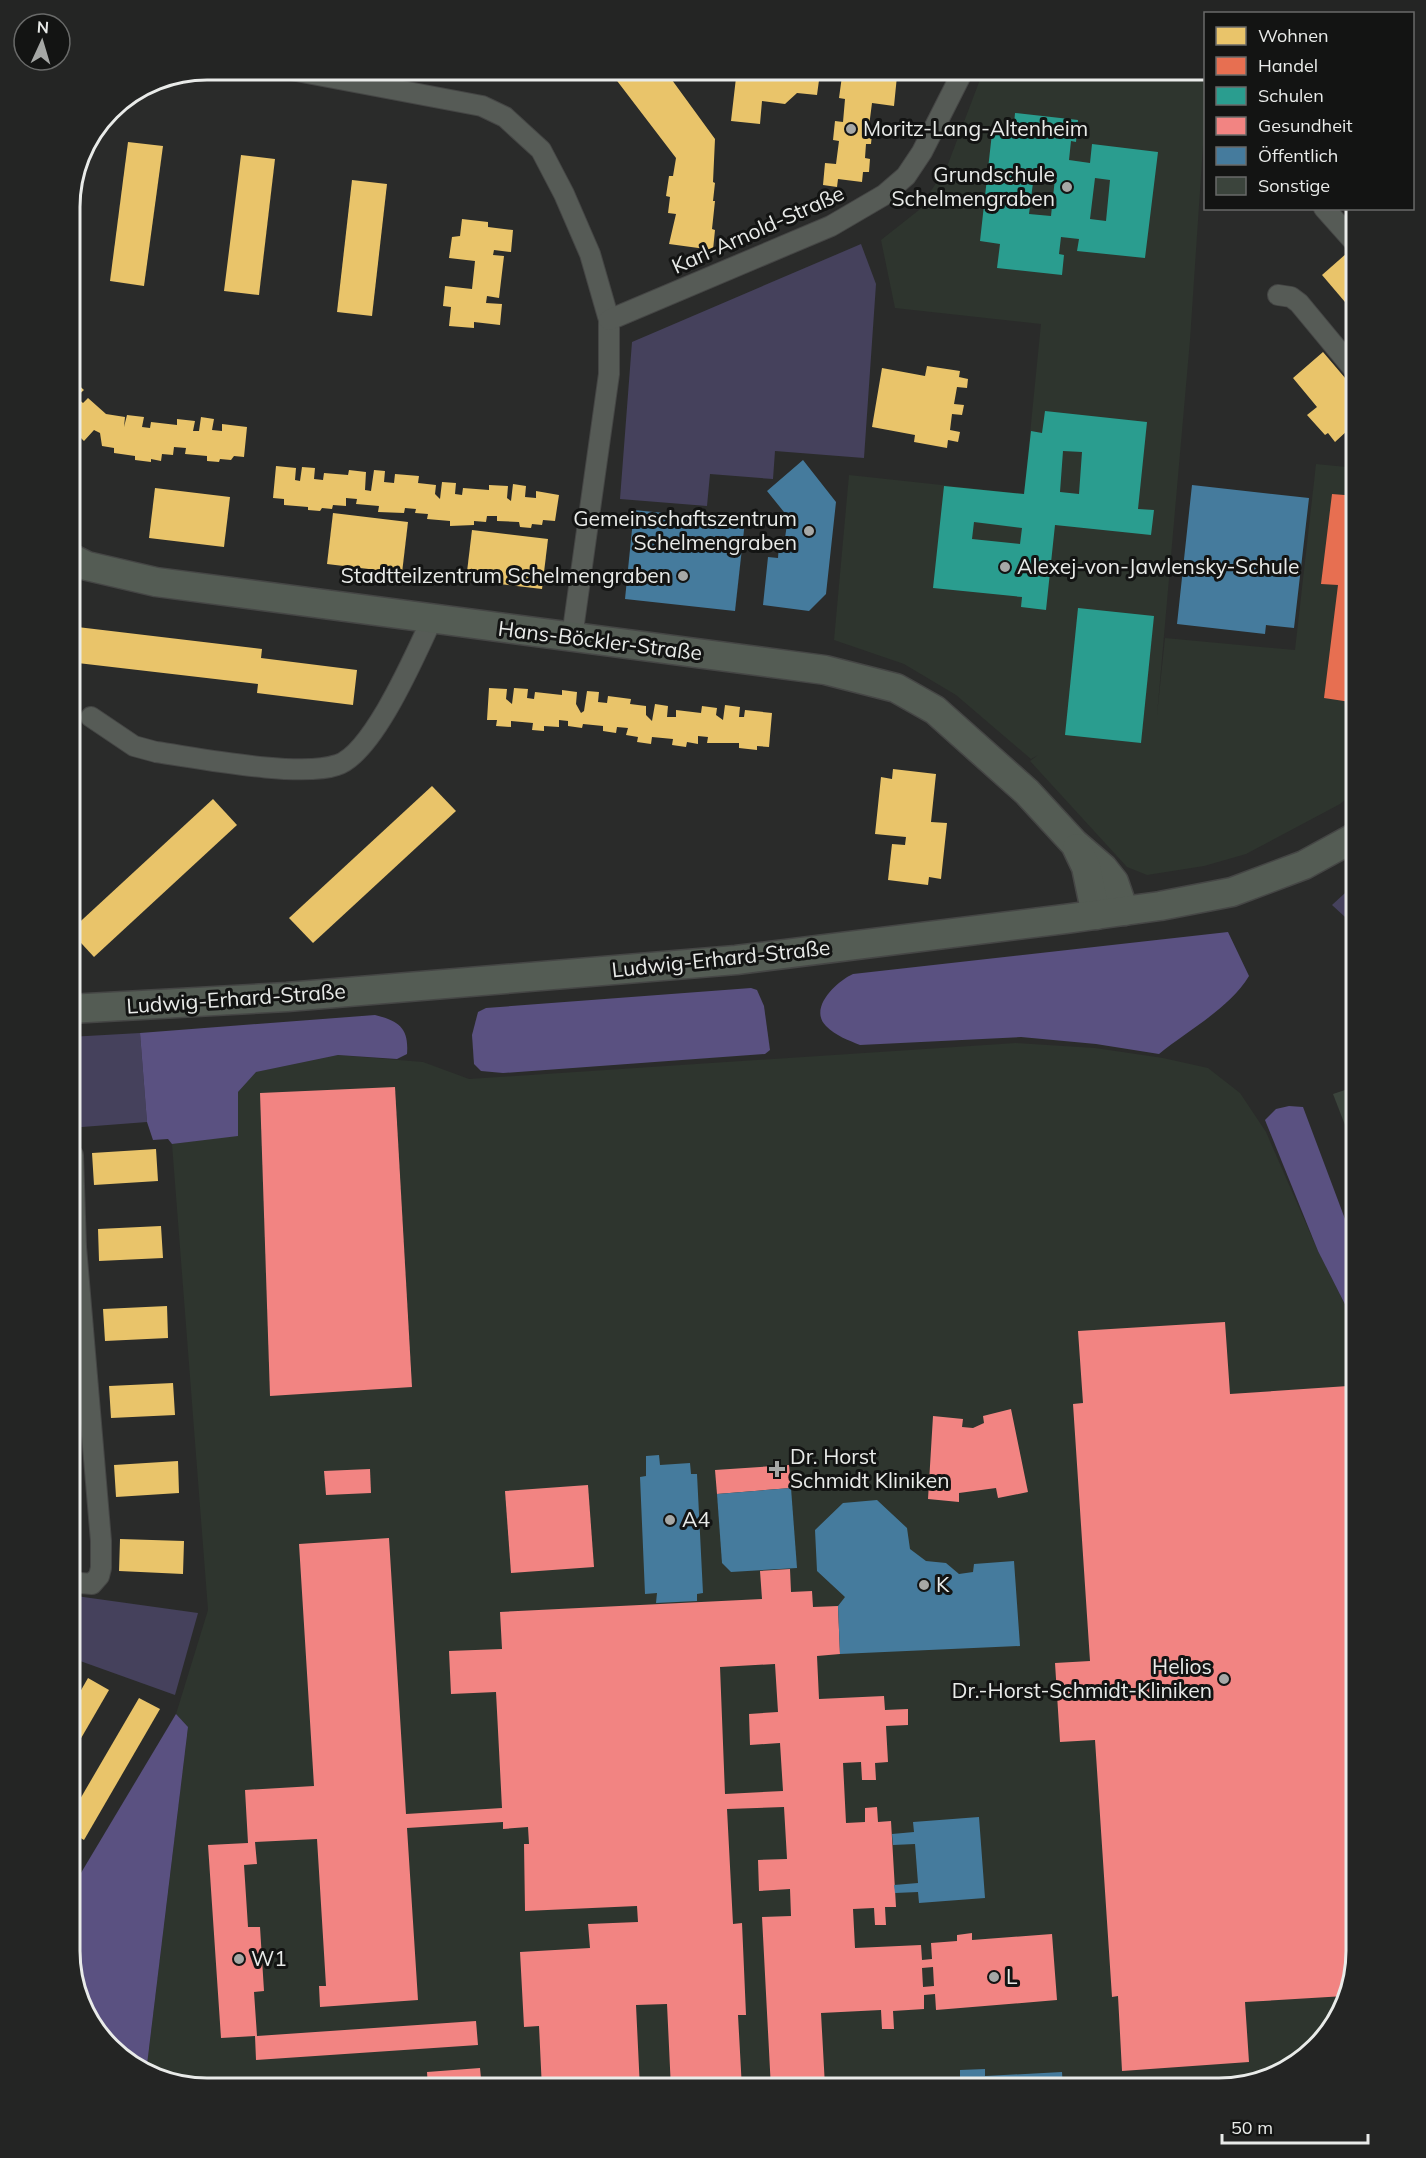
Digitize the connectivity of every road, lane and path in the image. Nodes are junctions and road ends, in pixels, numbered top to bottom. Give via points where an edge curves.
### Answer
1 (344, 80) edge
2 (958, 80) edge
3 (1326, 210) edge
4 (1346, 233) edge
5 (1278, 295) dead end
6 (609, 320) junction
7 (1346, 360) edge
8 (80, 561) edge
9 (432, 619) junction
10 (572, 637) junction
11 (91, 717) dead end
12 (1346, 842) edge
13 (1074, 843) junction
14 (1124, 910) junction
15 (1096, 915) junction
16 (80, 1008) edge
17 (80, 1320) edge
18 (80, 1583) edge

1 - 6 street via 482,106 505,117 541,150 564,194 590,254
2 - 6 street, Karl-Arnold-Straße via 922,152 906,176 884,195 831,226
3 - 4 street
5 - 7 street via 1299,303
6 - 10 street via 609,374
8 - 9 main road, Hans-Böckler-Straße via 156,582
9 - 10 main road, Hans-Böckler-Straße
9 - 11 street via 386,715 339,765 308,770 156,752 134,746
10 - 13 main road, Hans-Böckler-Straße via 825,670 896,688 958,728 1027,792
12 - 14 main road, Ludwig-Erhard-Straße via 1304,865 1232,892
13 - 14 main road, Hans-Böckler-Straße via 1109,876
13 - 15 main road, Hans-Böckler-Straße via 1086,867
14 - 15 main road, Ludwig-Erhard-Straße
15 - 16 main road, Ludwig-Erhard-Straße via 736,960 287,997
17 - 18 street via 101,1568 92,1584

